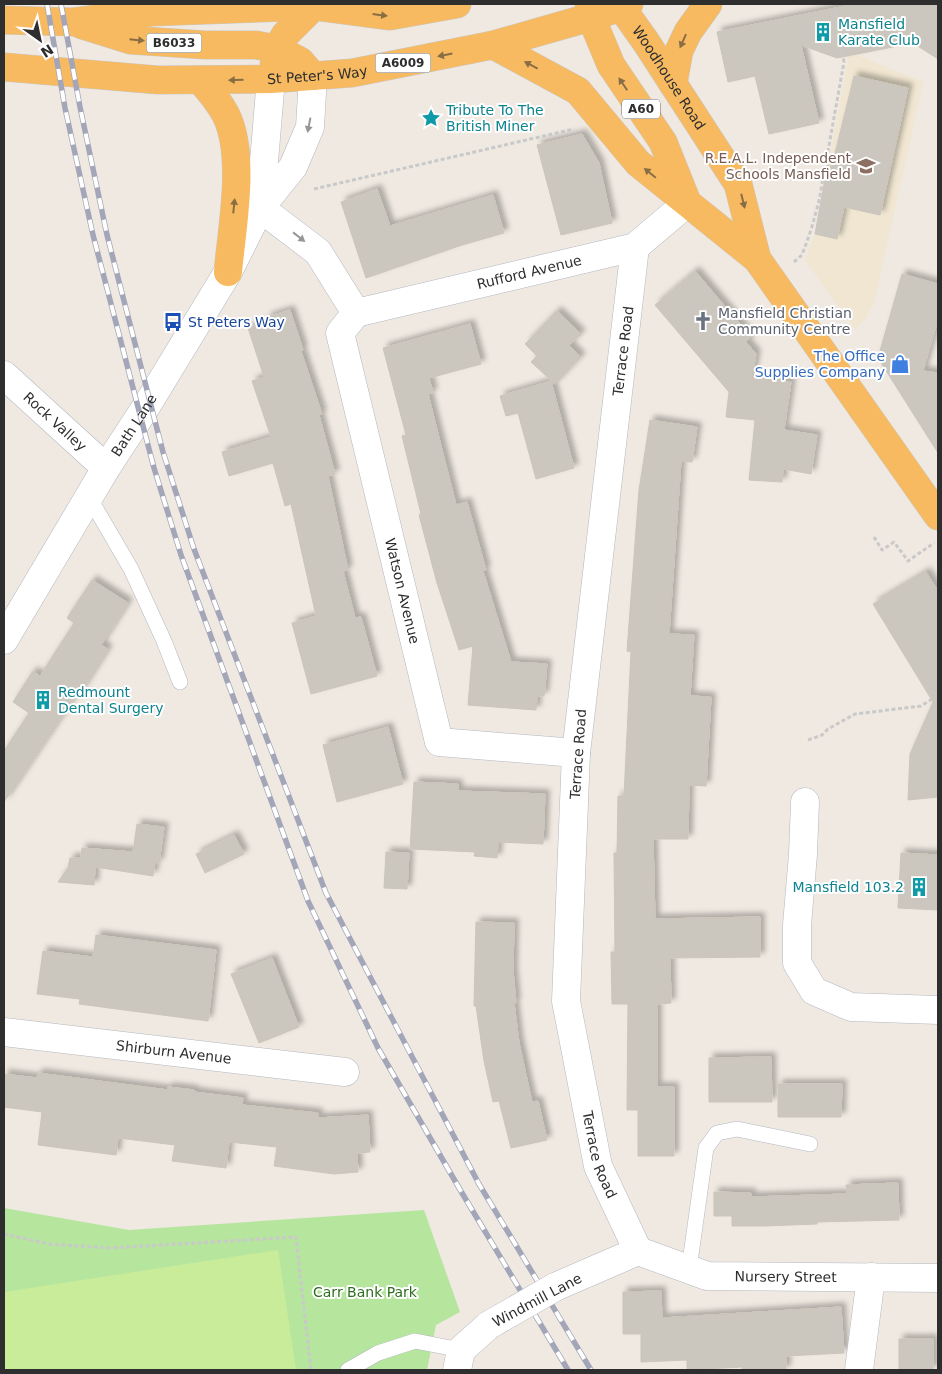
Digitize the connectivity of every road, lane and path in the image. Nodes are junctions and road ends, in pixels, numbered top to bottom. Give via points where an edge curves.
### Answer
1 (457, 4) edge
2 (708, 4) edge
3 (318, 5) edge
4 (623, 5) edge
5 (834, 6) dead end
6 (584, 8) edge
7 (4, 20) edge
8 (73, 22) junction
9 (493, 45) junction
10 (277, 49) junction
11 (4, 66) edge
12 (313, 76) junction
13 (271, 79) junction
14 (201, 81) junction
15 (673, 84) junction
16 (574, 129) dead end
17 (314, 189) dead end
18 (687, 204) junction
19 (260, 208) junction
20 (635, 247) junction
21 (765, 270) junction
22 (228, 272) junction
23 (356, 312) junction
24 (4, 375) edge
25 (106, 468) junction
26 (89, 497) junction
27 (938, 516) edge
28 (874, 537) dead end
29 (938, 540) edge
30 (4, 640) edge
31 (180, 682) dead end
32 (932, 699) dead end
33 (808, 740) dead end
34 (576, 753) junction
35 (805, 802) dead end
36 (938, 1010) edge
37 (4, 1032) edge
38 (345, 1072) dead end
39 (810, 1144) dead end
40 (4, 1234) edge
41 (638, 1251) junction
42 (689, 1269) junction
43 (871, 1278) junction
44 (938, 1278) edge
45 (459, 1360) edge
46 (311, 1370) edge
47 (348, 1370) edge
48 (859, 1370) edge

3 -> 1 highway via 390,16
2 -> 15 highway via 679,51
3 - 8 highway via 150,12
3 - 10 highway via 285,35
4 - 6 highway, St Peter's Way / A6009
4 - 15 highway, Woodhouse Road / A60
5 - 21 path via 844,62 820,201 802,255
6 - 9 highway, St Peter's Way / A6009
18 -> 6 highway, A60 via 663,142 610,65
7 - 8 highway
8 -> 10 highway, B6033 via 130,40 256,45
9 -> 12 highway, St Peter's Way / A6009 via 352,73
18 -> 9 highway, Woodhouse Road via 638,163 578,91
10 - 12 highway, B6033 via 300,61
10 - 13 highway
11 - 14 highway, St Peter's Way / A6009
12 - 13 highway, St Peter's Way / A6009
12 -> 19 street, Bath Lane via 310,127 293,167
13 -> 14 highway, St Peter's Way / A6009
13 - 19 street, Bath Lane
22 -> 14 highway via 238,175 226,115
15 -> 21 highway, Woodhouse Road / A60 via 738,184
16 - 17 path
18 - 20 street, Rufford Avenue
18 - 21 highway, Woodhouse Road / A60
19 - 22 street, Bath Lane
19 -> 23 street via 318,252
20 - 23 street, Rufford Avenue
20 - 34 street, Terrace Road
21 - 27 highway, Woodhouse Road / A60
22 - 25 street, Bath Lane
23 - 34 street, Watson Avenue via 340,333 439,742
24 - 25 street, Rock Valley
25 - 26 street, Bath Lane
26 - 30 street, Bath Lane
26 - 31 lane via 131,569
28 - 29 path via 882,550 894,542 908,561
32 - 33 path via 921,706 855,714
34 - 41 street, Terrace Road via 566,1001 598,1166
35 - 36 street via 796,963 814,991 851,1007
37 - 38 street, Shirburn Avenue
39 - 42 lane via 737,1129 717,1133 706,1148
40 - 46 path via 49,1244 110,1248 296,1237
41 - 42 street, Nursery Street
41 - 45 street, Windmill Lane, bridge via 555,1287 489,1325
42 - 43 street, Nursery Street via 707,1276
43 - 44 street, Nursery Street
43 - 48 street
45 - 47 lane via 415,1341 378,1354

